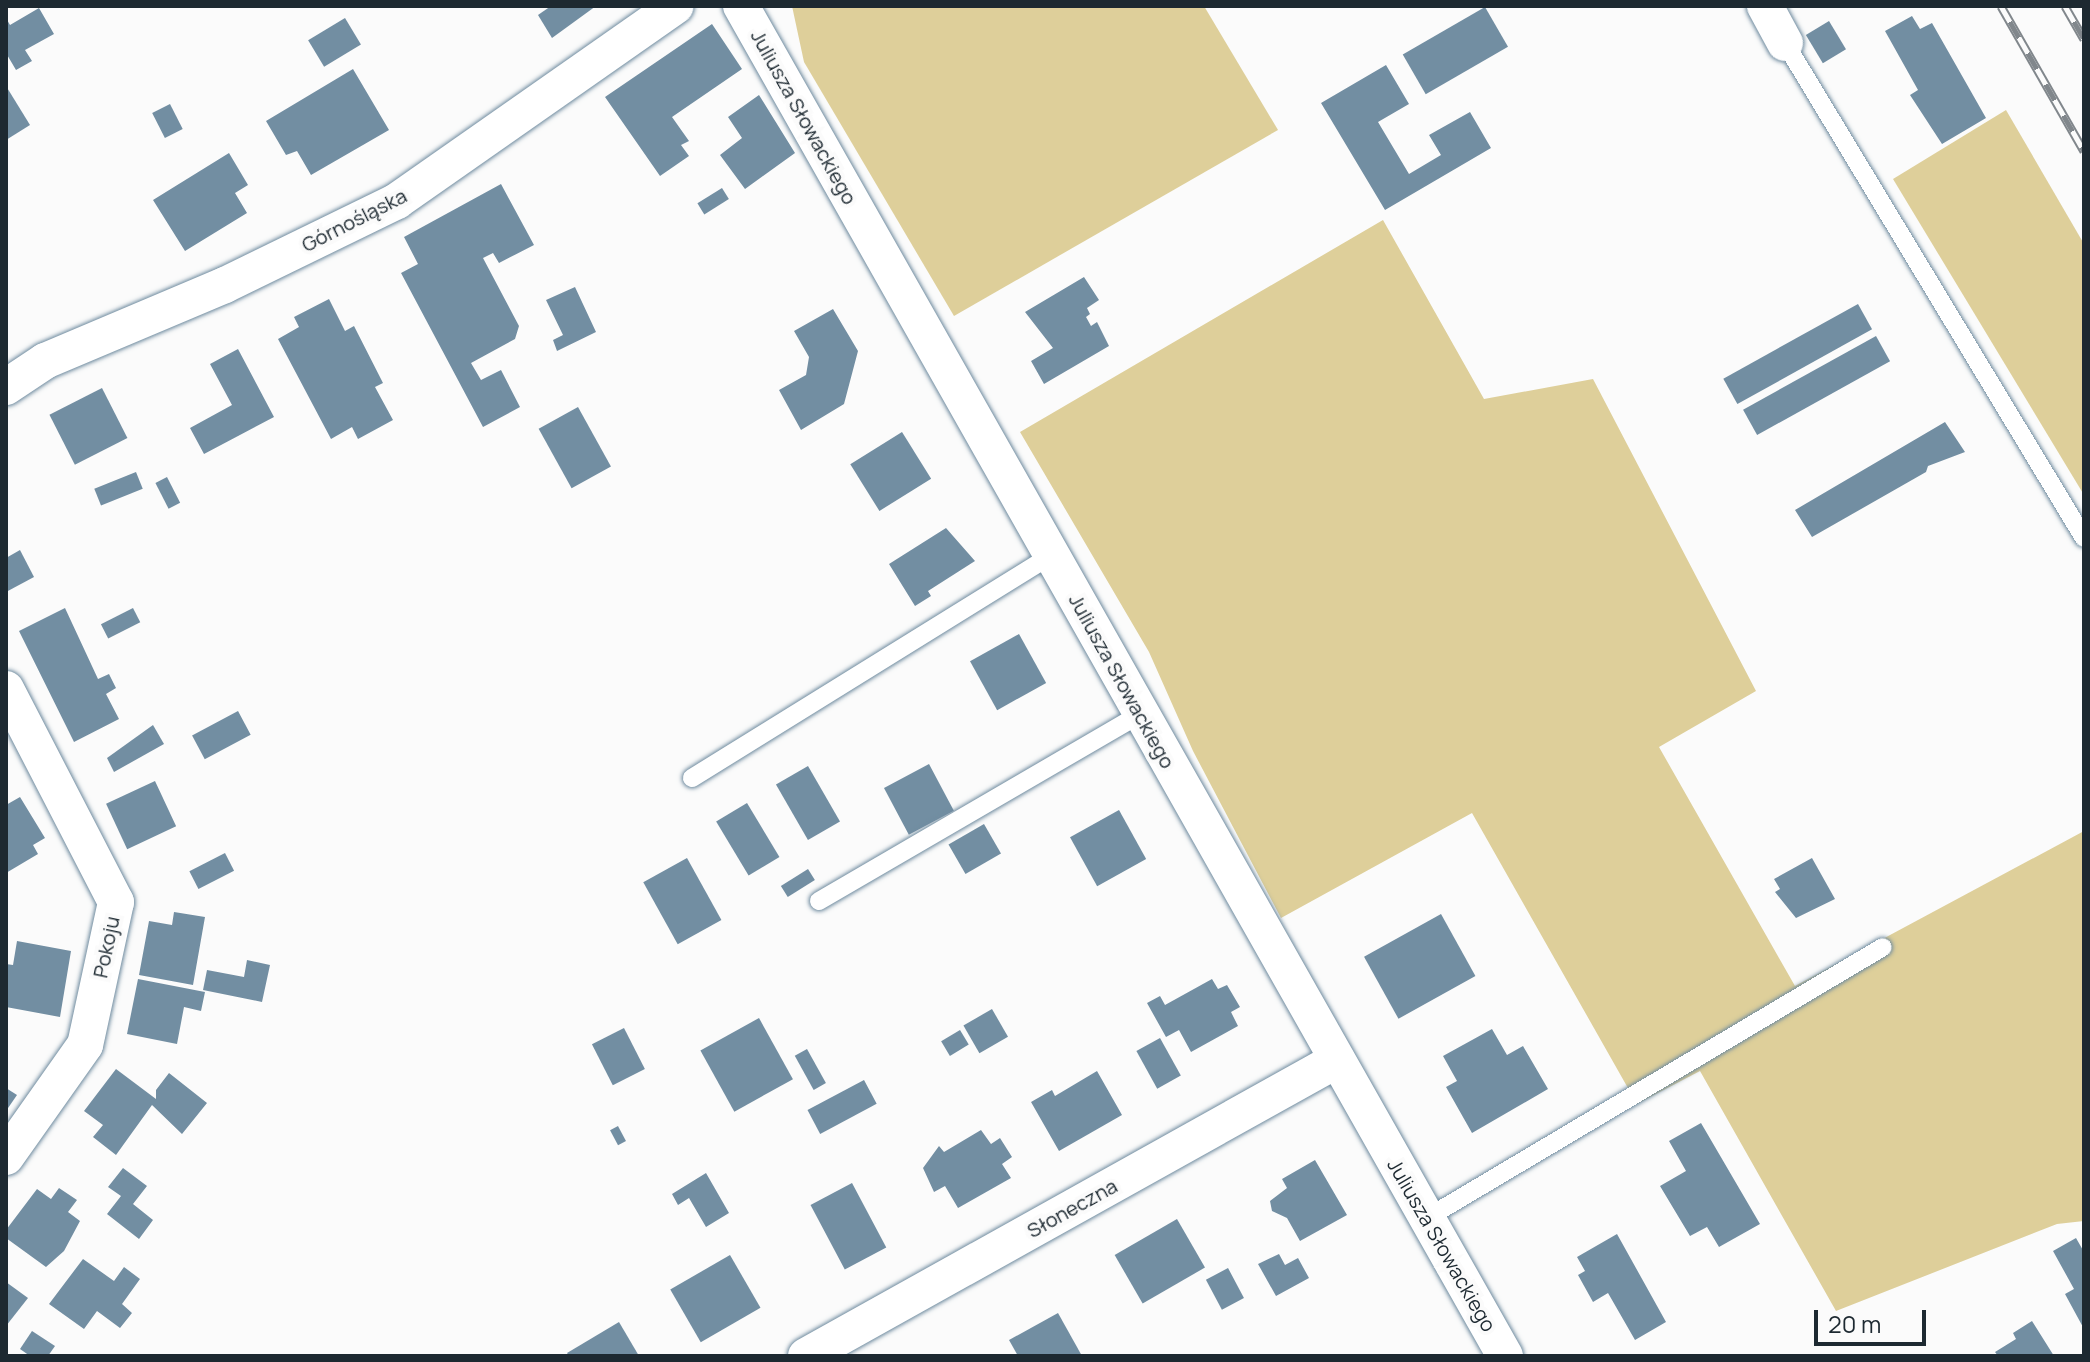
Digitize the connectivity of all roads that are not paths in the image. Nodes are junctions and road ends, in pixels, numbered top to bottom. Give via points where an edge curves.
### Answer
1 (675, 6) edge
2 (741, 6) edge
3 (769, 6) edge
4 (1765, 6) edge
5 (1785, 43) joint
6 (777, 68) junction
7 (6, 387) edge
8 (2084, 538) edge
9 (1051, 555) junction
10 (6, 689) edge
11 (1140, 714) junction
12 (692, 778) dead end
13 (819, 901) dead end
14 (1883, 947) dead end
15 (1337, 1060) junction
16 (6, 1157) edge
17 (1427, 1218) junction
18 (806, 1356) edge
19 (1505, 1356) edge

1 - 7 street, Górnośląska via 397,201 225,285 45,361
2 - 6 street, Juliusza Słowackiego
3 - 6 street
4 - 5 street
5 - 8 lane
6 - 9 street, Juliusza Słowackiego
9 - 11 street, Juliusza Słowackiego
9 - 12 lane
10 - 16 street, Pokoju via 116,902 85,1045
11 - 13 lane
11 - 15 street, Juliusza Słowackiego
14 - 17 lane
15 - 17 street, Juliusza Słowackiego
15 - 18 street, Słoneczna
17 - 19 street, Juliusza Słowackiego

